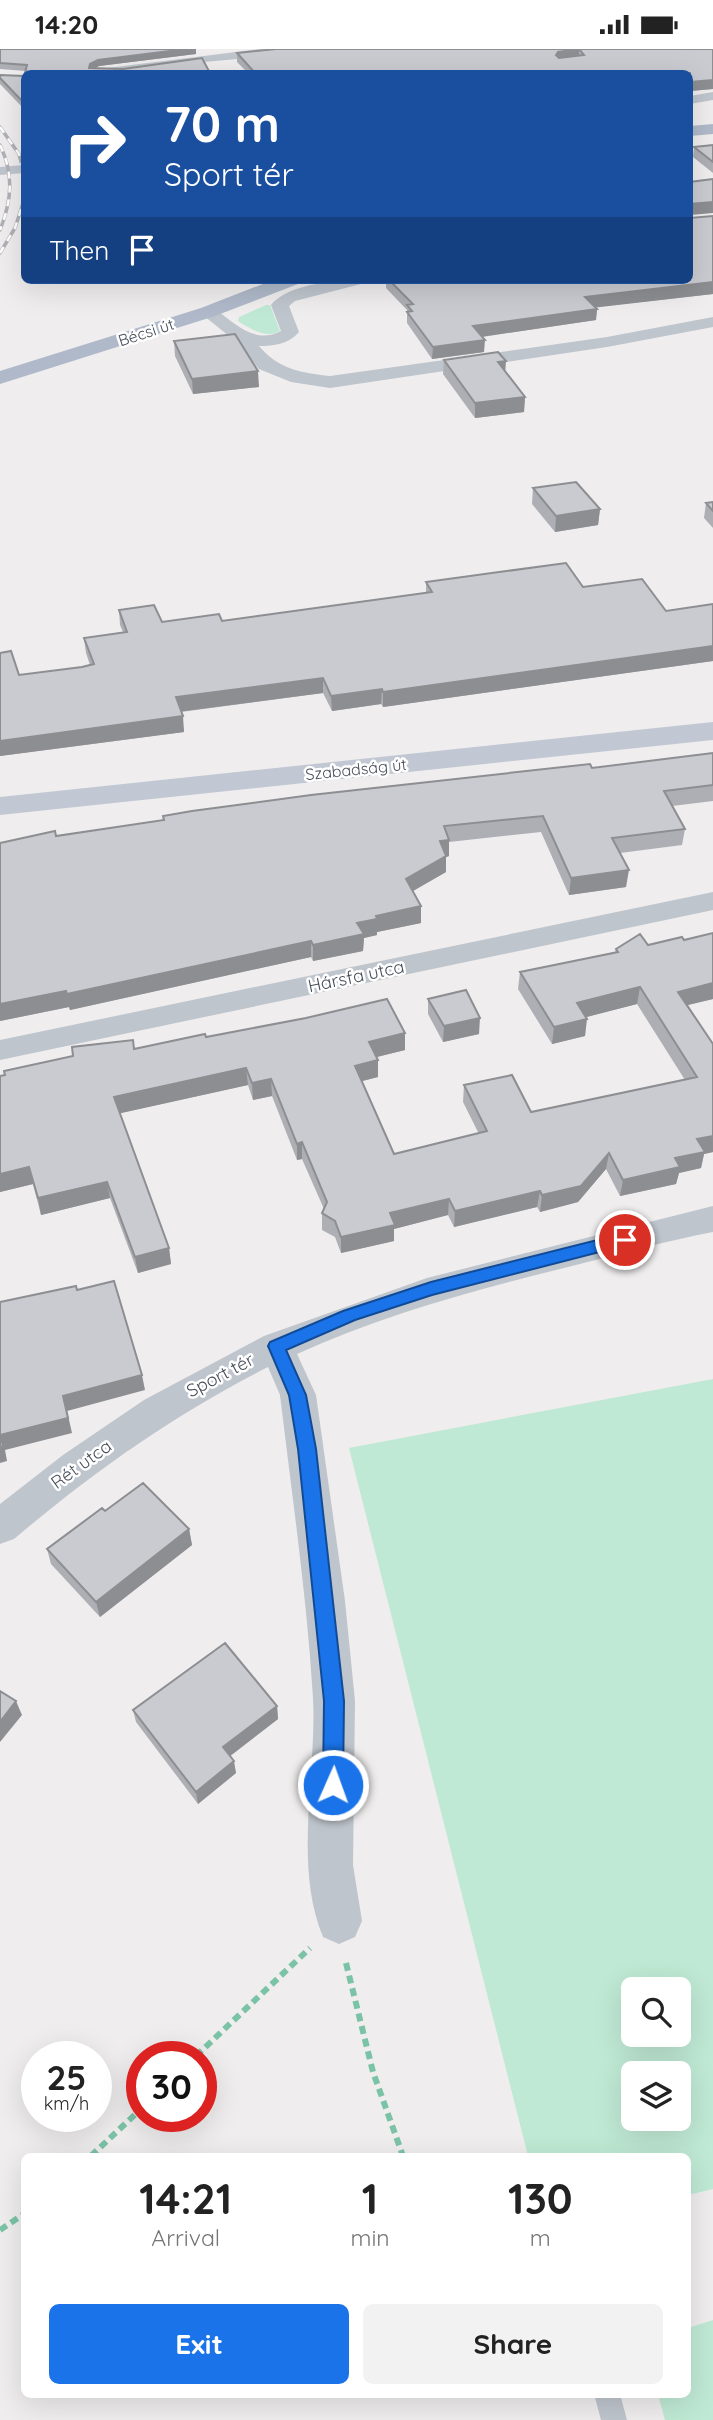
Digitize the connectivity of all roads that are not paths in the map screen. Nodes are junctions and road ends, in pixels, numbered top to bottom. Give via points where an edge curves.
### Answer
1 (301, 49) edge
2 (120, 70) edge
3 (713, 96) edge
4 (693, 100) edge
5 (713, 129) edge
6 (693, 131) edge
7 (21, 169) edge
8 (0, 171) edge
9 (281, 284) edge
10 (339, 284) edge
11 (208, 312) junction
12 (713, 321) edge
13 (245, 340) junction
14 (0, 378) edge
15 (713, 731) edge
16 (0, 806) edge
17 (713, 901) edge
18 (0, 1050) edge
19 (713, 1219) edge
20 (276, 1346) junction
21 (165, 1406) joint
22 (0, 1527) edge
23 (339, 1921) road end
24 (608, 2398) edge
25 (614, 2420) edge

1 - 2 street
3 - 4 street
5 - 6 main road
7 - 8 street
9 - 11 main road, Bécsi út
10 - 13 street via 289,297 280,305 290,332 287,335
11 - 13 street
11 - 14 main road, Bécsi út
12 - 13 street via 607,342 330,382 297,378 265,366
15 - 16 main road, Szabadság út
17 - 18 street, Hársfa utca
19 - 20 street, Sport tér via 431,1288
20 - 21 street, Sport tér
20 - 23 street, Sport tér via 298,1395 324,1601 334,1701 331,1865
21 - 22 street, Rét utca
24 - 25 lane

